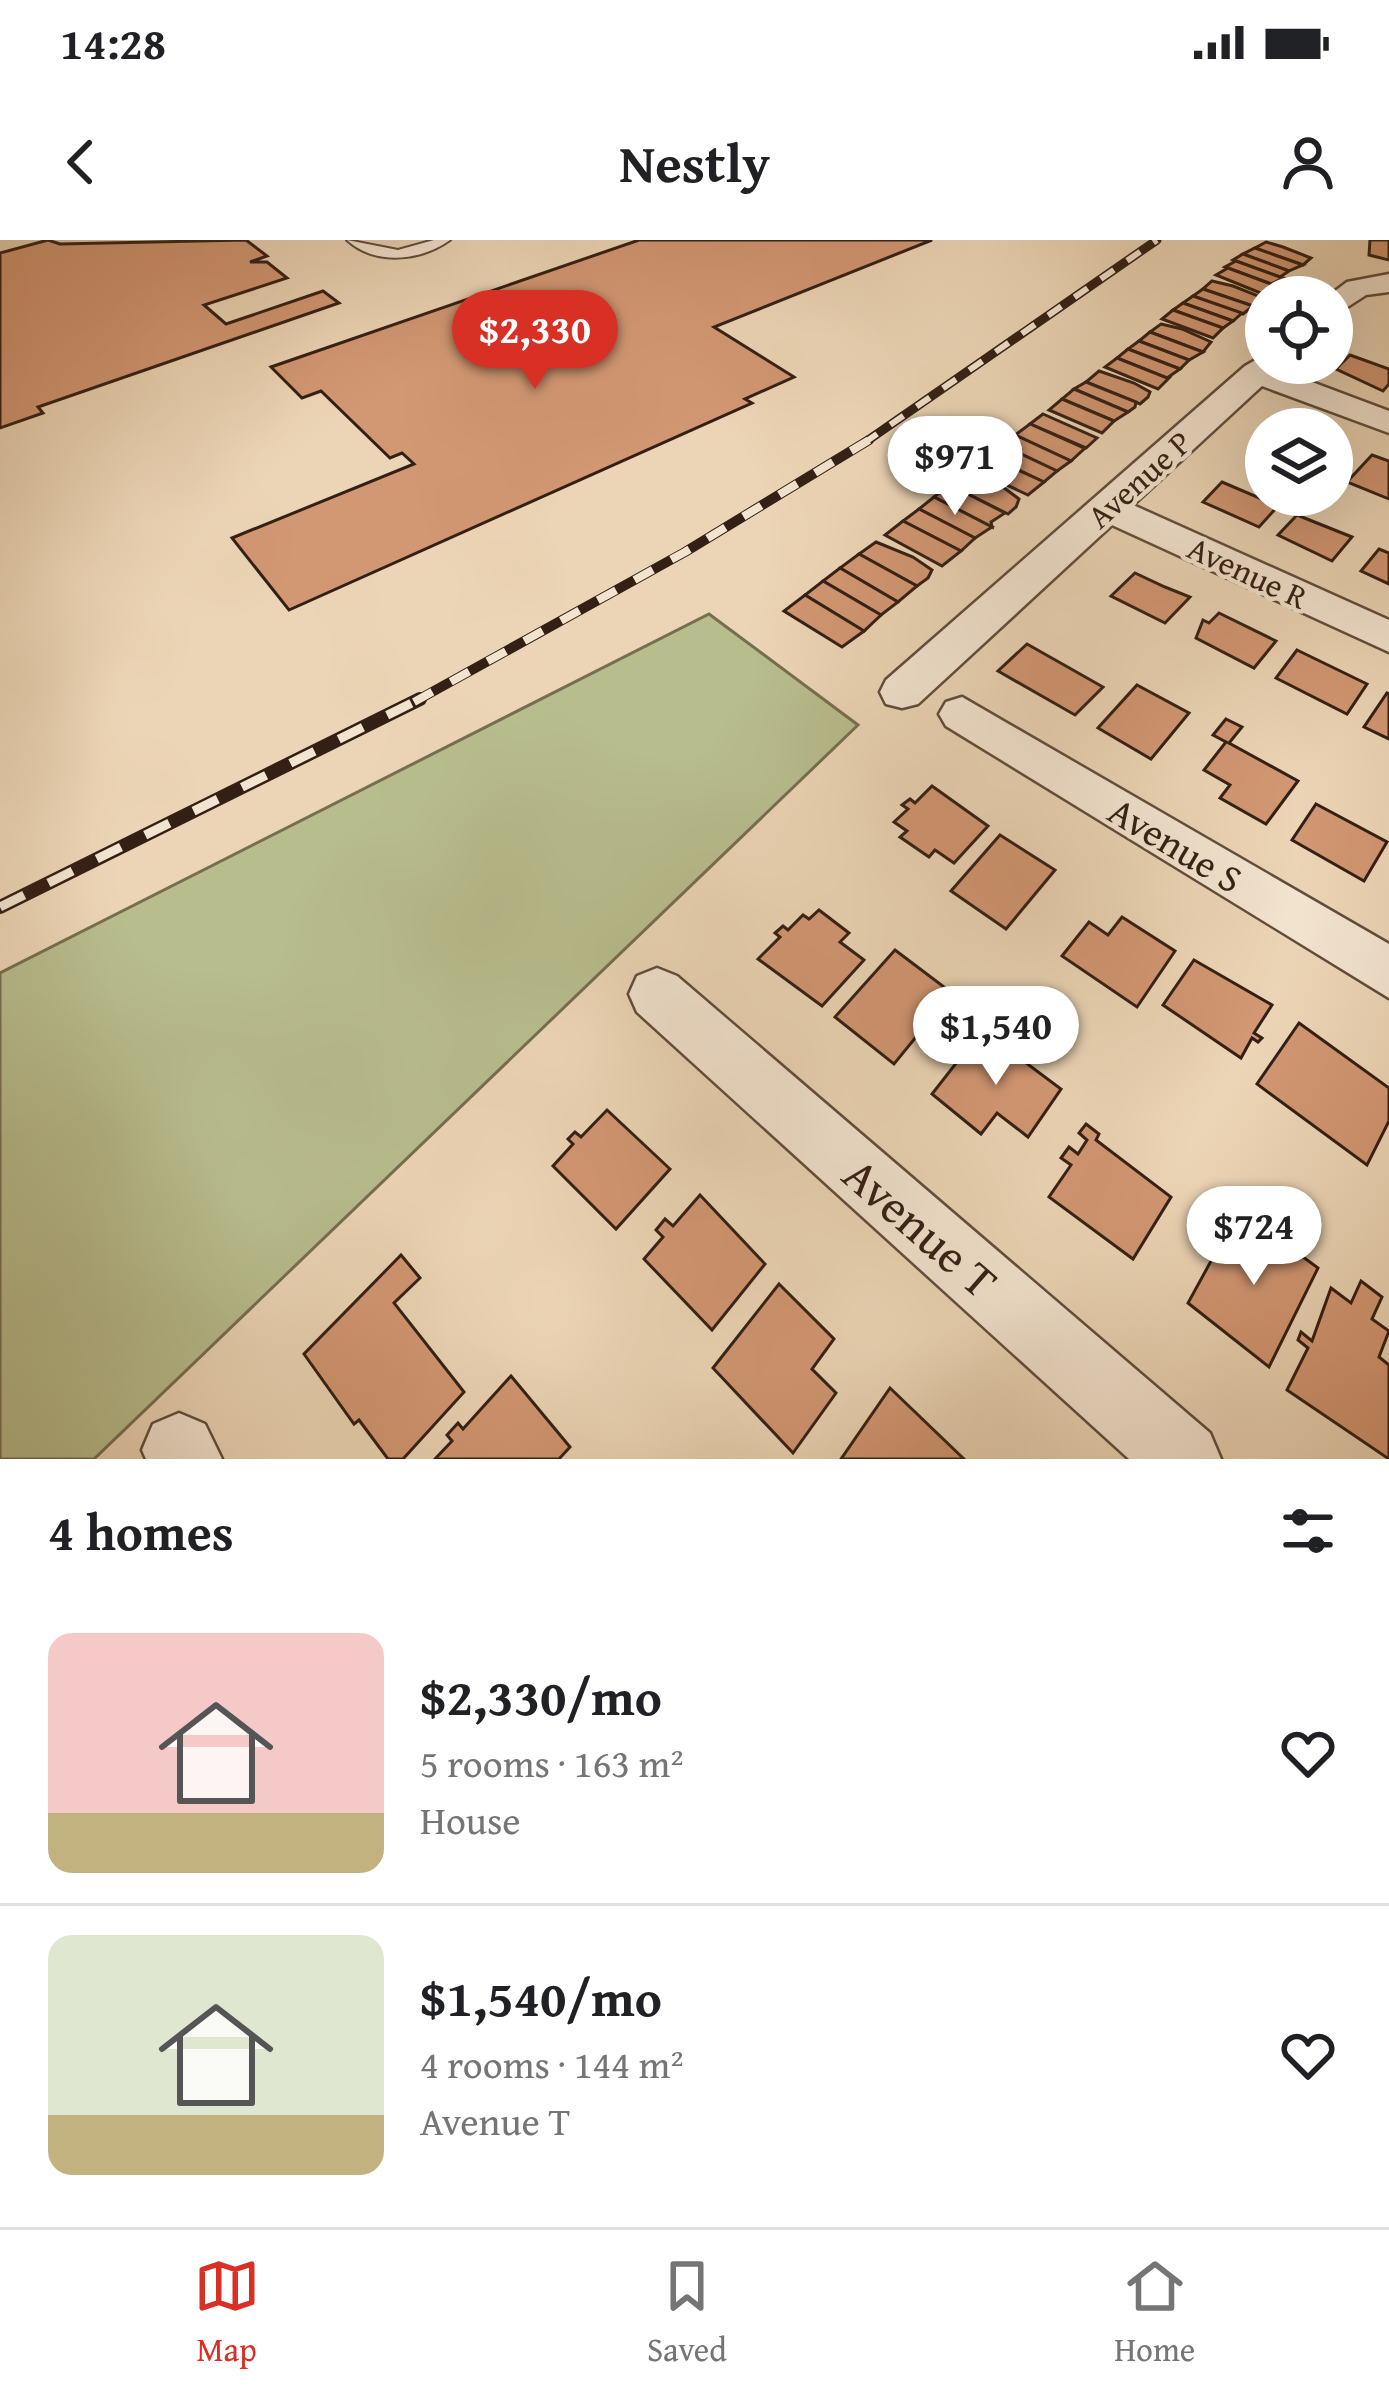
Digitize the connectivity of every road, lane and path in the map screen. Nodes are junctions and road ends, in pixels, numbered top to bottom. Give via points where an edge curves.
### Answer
1 (353, 240) edge
2 (444, 240) edge
3 (1389, 283) edge
4 (1353, 292) edge
5 (1245, 384) edge
6 (1300, 384) edge
7 (1389, 423) edge
8 (1107, 508) junction
9 (1389, 638) edge
10 (902, 692) dead end
11 (962, 714) dead end
12 (1389, 973) edge
13 (657, 994) dead end
14 (1184, 1459) edge

1 - 2 lane via 392,254
3 - 4 street
5 - 8 street, Avenue P
6 - 7 street
8 - 9 street, Avenue R
8 - 10 street, Avenue P
11 - 12 street, Avenue S
13 - 14 street, Avenue T

